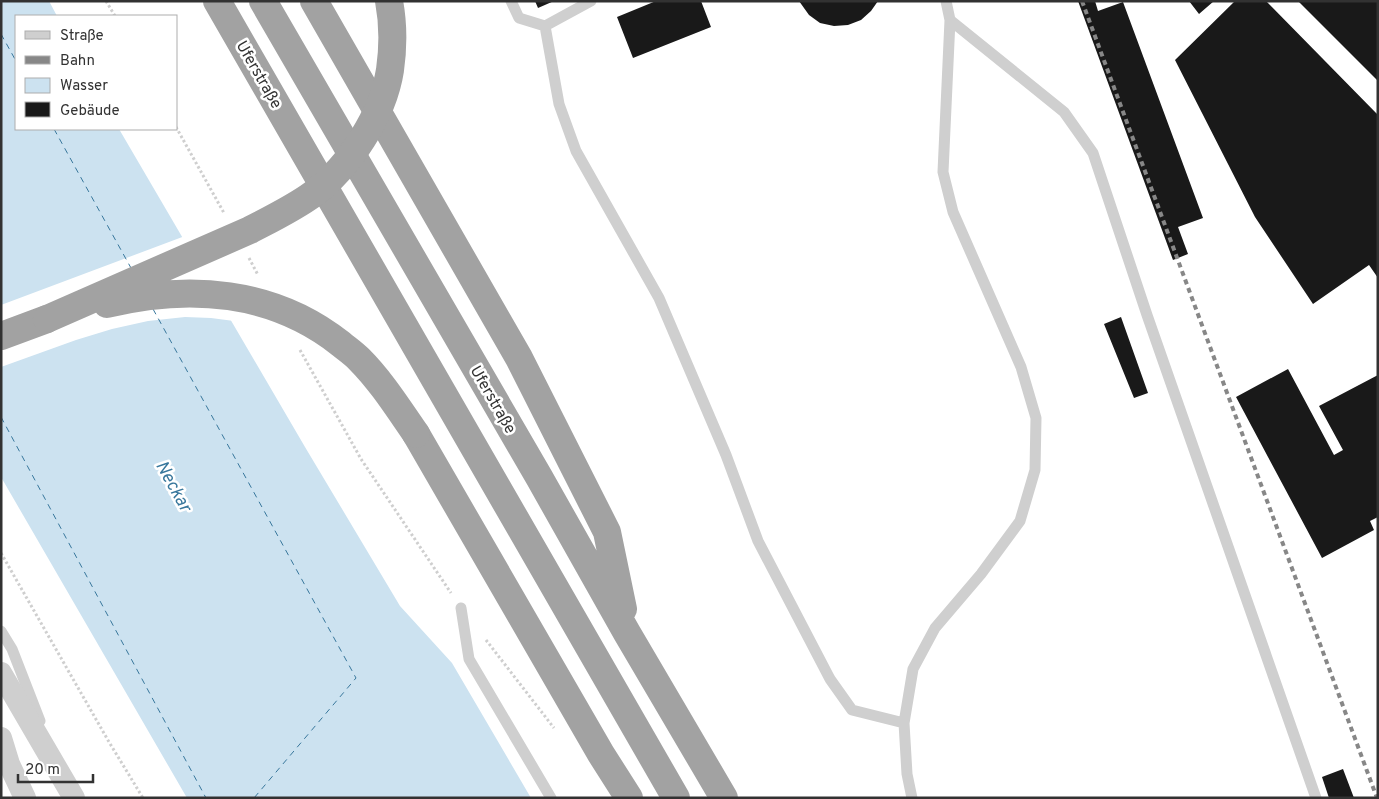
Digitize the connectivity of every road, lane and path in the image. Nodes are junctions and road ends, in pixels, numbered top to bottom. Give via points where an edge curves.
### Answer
1 (106, 1) edge
2 (217, 1) edge
3 (263, 1) edge
4 (314, 1) edge
5 (389, 1) edge
6 (511, 1) edge
7 (591, 1) edge
8 (946, 1) edge
9 (114, 15) edge
10 (950, 20) junction
11 (545, 26) junction
12 (178, 130) edge
13 (228, 221) dead end
14 (247, 255) dead end
15 (262, 280) dead end
16 (47, 319) junction
17 (1, 336) edge
18 (300, 349) dead end
19 (1, 553) edge
20 (461, 608) joint
21 (1, 631) edge
22 (628, 632) junction
23 (485, 639) dead end
24 (1, 672) edge
25 (904, 723) junction
26 (557, 733) dead end
27 (1, 738) edge
28 (60, 775) junction
29 (25, 798) edge
30 (74, 798) edge
31 (143, 798) edge
32 (550, 798) edge
33 (628, 798) edge
34 (676, 798) edge
35 (724, 798) edge
36 (912, 798) edge
37 (1316, 798) edge

1 - 9 path
2 - 34 highway, Uferstraße
3 - 22 highway, Uferstraße
4 - 22 highway via 519,358 607,532
5 - 16 highway, bridge via 390,70 384,92 372,122 339,170 314,193 250,230
6 - 11 lane via 519,18
7 - 11 lane
8 - 10 lane
10 - 25 lane via 943,172 953,212 1022,367 1036,418 1035,470 1020,521 936,628 913,669
10 - 37 lane via 1064,112 1092,153
11 - 25 lane via 559,104 576,151 659,298 726,455 758,541 830,679 852,710
12 - 13 path
14 - 15 path
16 - 17 highway
16 - 33 highway, bridge via 114,302 205,293 250,299 294,314 324,331 358,358 384,387 416,434
18 - 20 path via 361,459
19 - 31 path
20 - 32 lane via 469,659
21 - 28 lane via 12,649
22 - 35 highway, Uferstraße
23 - 26 path
24 - 28 street
25 - 36 lane
27 - 29 street
28 - 30 street

